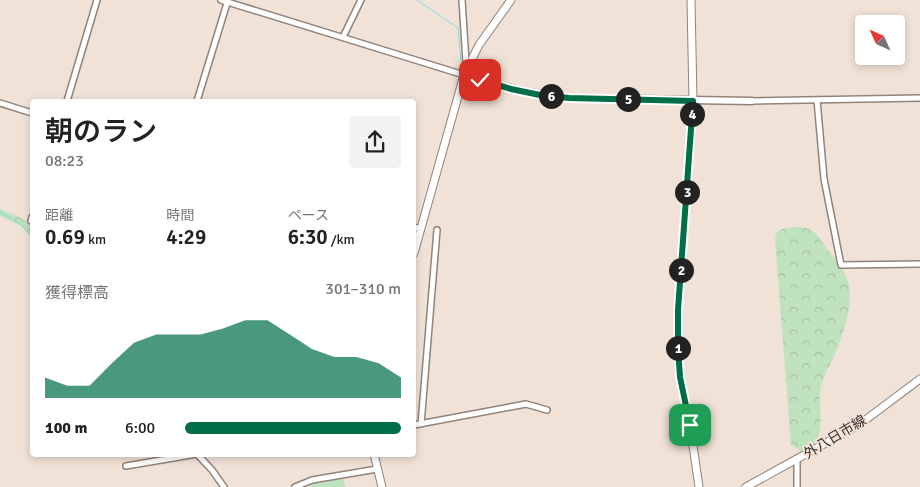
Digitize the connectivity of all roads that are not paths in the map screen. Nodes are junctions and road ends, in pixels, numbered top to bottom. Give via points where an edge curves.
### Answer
1 (97, 0) edge
2 (225, 0) edge
3 (361, 0) edge
4 (462, 0) edge
5 (511, 0) edge
6 (691, 0) edge
7 (343, 37) junction
8 (464, 75) junction
9 (920, 98) edge
10 (68, 99) edge
11 (198, 99) edge
12 (817, 100) junction
13 (693, 101) junction
14 (752, 101) joint
15 (0, 103) edge
16 (30, 112) edge
17 (417, 228) edge
18 (437, 230) dead end
19 (920, 264) edge
20 (920, 378) edge
21 (547, 410) dead end
22 (421, 424) junction
23 (416, 425) edge
24 (179, 457) edge
25 (200, 457) edge
26 (375, 457) edge
27 (797, 460) junction
28 (126, 466) dead end
29 (377, 469) junction
30 (224, 487) edge
31 (295, 487) edge
32 (382, 487) edge
33 (699, 487) edge
34 (746, 487) edge
35 (797, 487) edge

1 - 10 street
2 - 7 street
2 - 11 street
3 - 7 street
4 - 8 street
5 - 8 main road via 478,45
6 - 13 main road
7 - 8 street
8 - 13 street via 540,95
8 - 17 main road
9 - 12 street
12 - 14 street
12 - 19 street via 824,179 842,265
13 - 14 street
13 - 33 main road via 678,348
15 - 16 street
18 - 22 street
20 - 27 main road, 外八日市線 via 860,424
21 - 22 street via 526,404
22 - 23 street
24 - 28 street
25 - 30 street
26 - 29 main road
27 - 34 main road, 外八日市線
27 - 35 street
29 - 31 street via 312,480
29 - 32 main road

